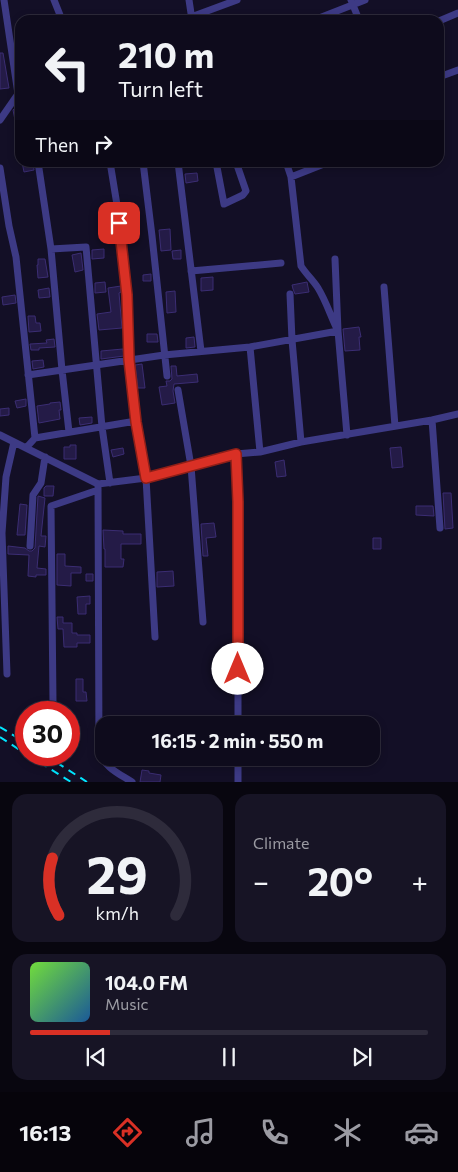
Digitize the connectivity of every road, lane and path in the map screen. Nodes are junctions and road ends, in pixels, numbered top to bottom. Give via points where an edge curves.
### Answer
1 (4, 0) edge
2 (54, 0) edge
3 (188, 0) edge
4 (237, 0) edge
5 (365, 0) edge
6 (352, 3) edge
7 (458, 13) edge
8 (60, 15) edge
9 (191, 15) edge
10 (201, 15) edge
11 (325, 15) edge
12 (357, 15) edge
13 (444, 19) edge
14 (15, 54) edge
15 (458, 70) edge
16 (444, 75) edge
17 (15, 101) edge
18 (0, 120) edge
19 (39, 167) edge
20 (111, 167) edge
21 (144, 167) edge
22 (179, 167) edge
23 (217, 167) edge
24 (238, 167) edge
25 (288, 167) edge
26 (317, 167) edge
27 (0, 168) edge
28 (291, 177) junction
29 (51, 249) junction
30 (336, 259) dead end
31 (281, 263) dead end
32 (191, 271) junction
33 (384, 287) dead end
34 (290, 294) dead end
35 (338, 331) junction
36 (292, 340) junction
37 (250, 347) junction
38 (201, 352) junction
39 (164, 355) junction
40 (129, 360) junction
41 (97, 364) junction
42 (62, 370) junction
43 (28, 375) junction
44 (167, 376) dead end
45 (178, 390) dead end
46 (458, 414) edge
47 (432, 420) junction
48 (136, 422) junction
49 (395, 426) junction
50 (102, 427) junction
51 (69, 432) junction
52 (347, 434) junction
53 (0, 435) edge
54 (35, 438) junction
55 (14, 442) junction
56 (301, 442) junction
57 (26, 448) junction
58 (260, 452) junction
59 (236, 454) junction
60 (45, 457) junction
61 (191, 466) junction
62 (3, 477) edge
63 (146, 478) junction
64 (110, 483) junction
65 (98, 487) junction
66 (440, 528) dead end
67 (30, 546) dead end
68 (203, 622) dead end
69 (155, 637) dead end
70 (8, 674) dead end
71 (53, 701) edge
72 (238, 716) edge
73 (238, 766) edge
74 (132, 782) edge
75 (238, 782) edge

1 - 14 street
2 - 8 street
3 - 9 street
4 - 10 street
5 - 6 street
6 - 11 street
6 - 12 street
7 - 13 street
15 - 16 street
17 - 18 street
19 - 29 street
20 - 40 street via 127,295
21 - 39 street
22 - 32 street
23 - 24 street via 224,204 246,191
25 - 28 street
26 - 28 street
27 - 43 street via 16,257
28 - 35 street via 302,266 322,295
29 - 41 street via 86,247
29 - 42 street
30 - 35 street
31 - 32 street
32 - 38 street
33 - 49 street
34 - 36 street
35 - 36 street
35 - 52 street
36 - 37 street
36 - 56 street
37 - 38 street
37 - 58 street
38 - 39 street
39 - 40 street
39 - 44 street
40 - 41 street
40 - 48 street
41 - 42 street
41 - 50 street
42 - 43 street
42 - 51 street
43 - 54 street
45 - 61 street
46 - 47 street
47 - 49 street
47 - 66 street
48 - 50 street
48 - 63 street
49 - 52 street
50 - 51 street
50 - 64 street
51 - 54 street
52 - 56 street
53 - 55 street
54 - 57 street
55 - 57 street
55 - 62 street
56 - 58 street
57 - 60 street
58 - 59 street
59 - 61 street
59 - 72 street
60 - 65 street
60 - 67 street via 41,483 33,495
61 - 63 street
61 - 68 street
62 - 70 street
63 - 64 street
63 - 69 street
64 - 65 street
65 - 71 street via 51,506
65 - 74 street via 99,751 108,767
73 - 75 street

